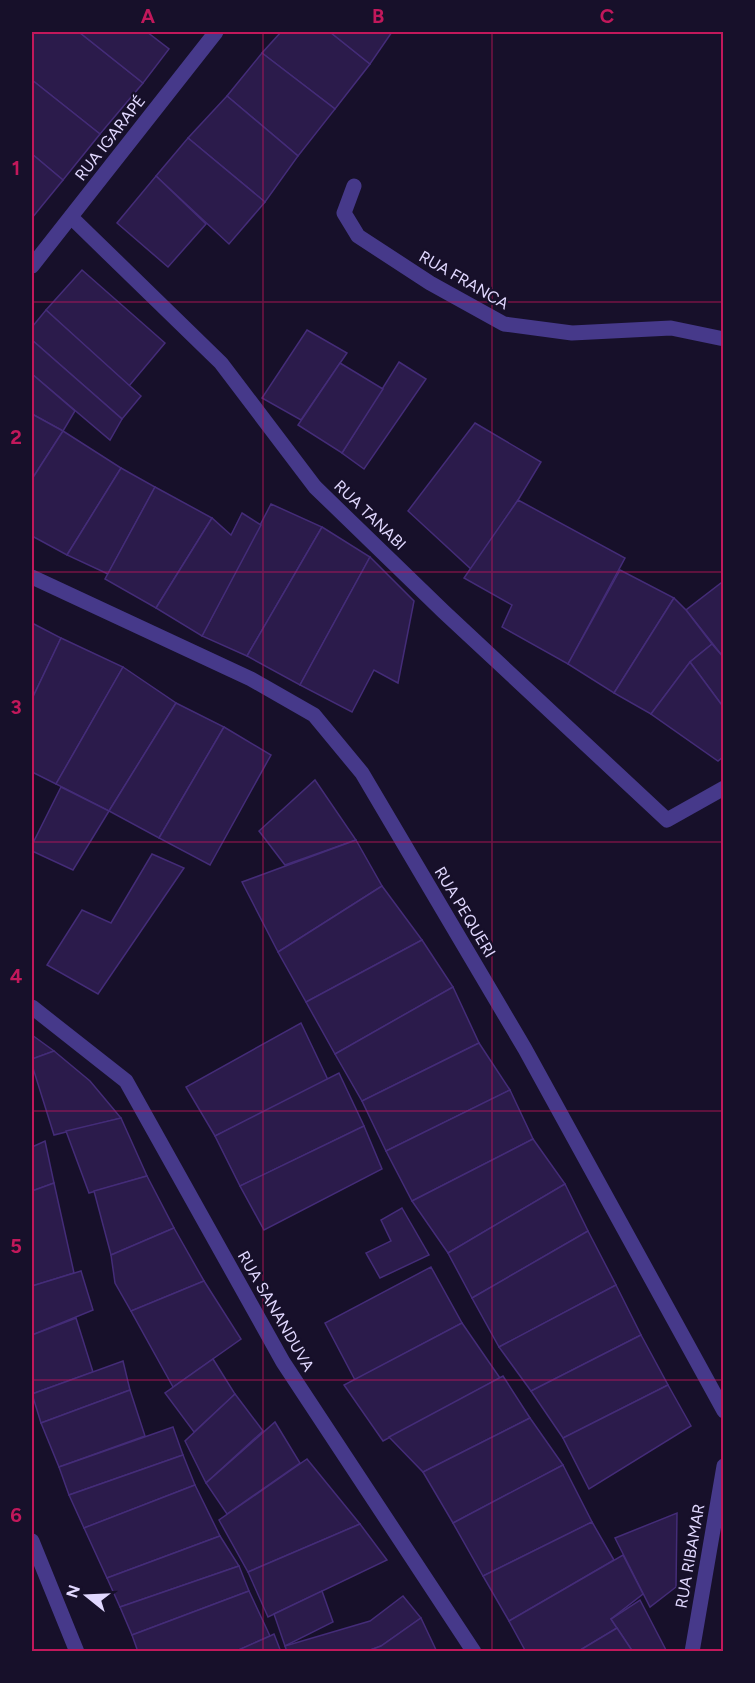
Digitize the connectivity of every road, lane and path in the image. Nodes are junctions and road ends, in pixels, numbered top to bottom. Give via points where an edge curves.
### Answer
1 (216, 32) edge
2 (354, 186) dead end
3 (71, 217) junction
4 (32, 266) edge
5 (723, 339) edge
6 (32, 577) edge
7 (723, 788) edge
8 (32, 1007) edge
9 (723, 1411) edge
10 (723, 1466) edge
11 (32, 1541) edge
12 (77, 1652) edge
13 (474, 1652) edge
14 (692, 1652) edge

1 - 3 street, RUA IGARAPÉ
2 - 5 street, RUA FRANCA via 344,213 358,236 430,283 504,324 572,333 671,328
3 - 4 street, RUA IGARAPÉ
3 - 7 street, RUA TANABI via 221,363 315,487 667,820
6 - 9 street, RUA PEQUERI via 251,679 314,715 362,773 525,1049
8 - 13 street, RUA SANANDUVA via 126,1081 283,1362
10 - 14 street, RUA RIBAMAR
11 - 12 street

